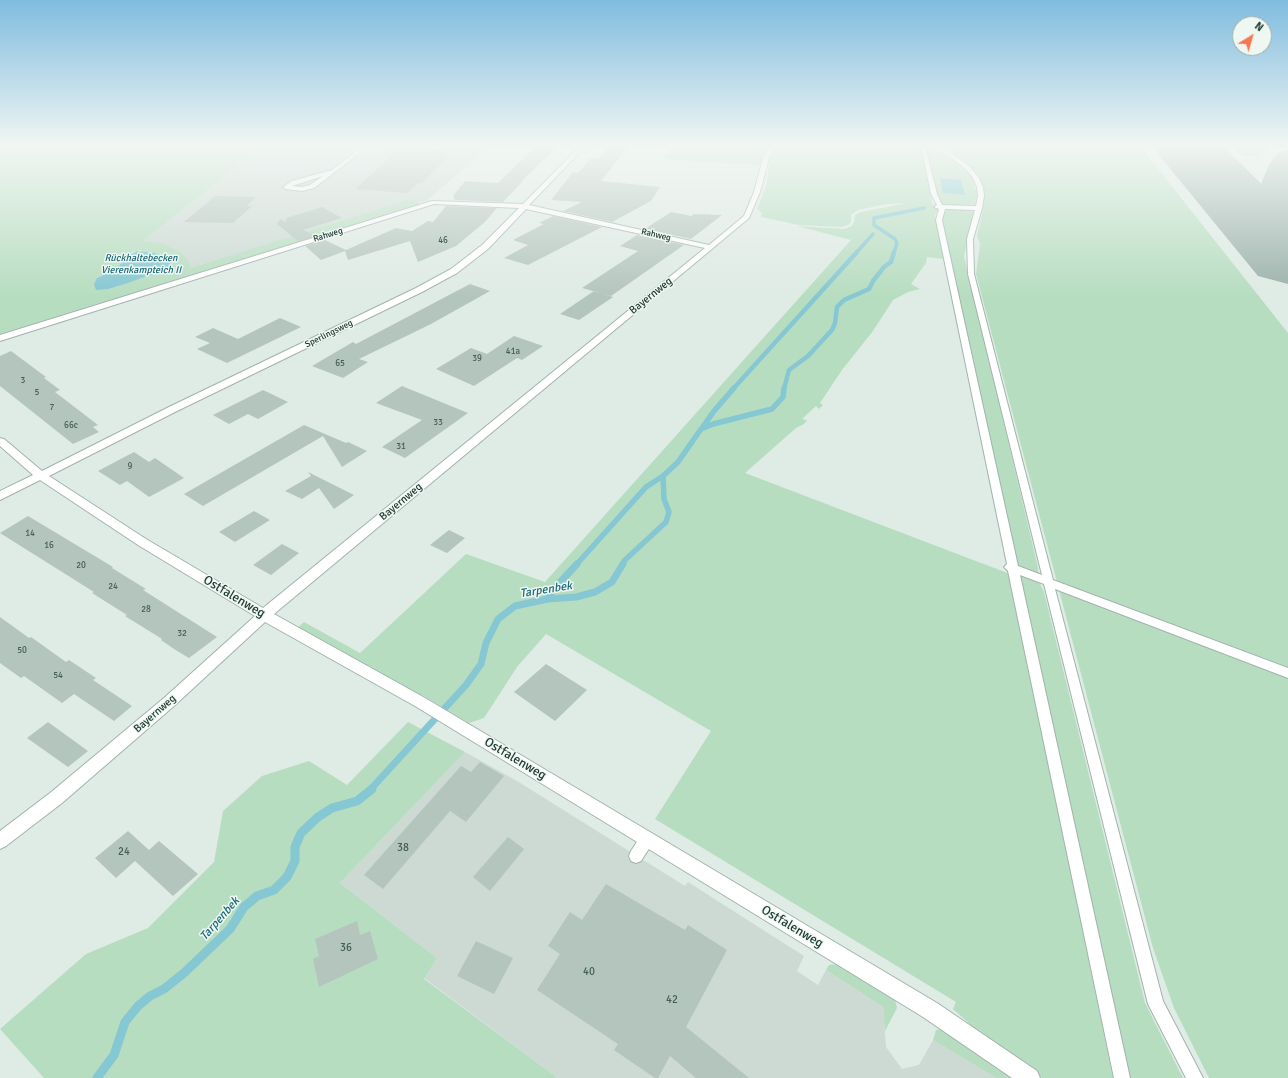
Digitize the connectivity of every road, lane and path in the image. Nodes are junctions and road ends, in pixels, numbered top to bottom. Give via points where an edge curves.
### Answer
1 (534, 196) edge
2 (754, 196) edge
3 (935, 196) edge
4 (981, 196) edge
5 (524, 206) junction
6 (939, 207) junction
7 (979, 208) junction
8 (710, 247) junction
9 (0, 338) edge
10 (0, 441) edge
11 (40, 475) junction
12 (0, 496) edge
13 (1011, 568) junction
14 (1048, 582) junction
15 (264, 615) junction
16 (1288, 673) edge
17 (647, 839) junction
18 (0, 841) edge
19 (636, 856) dead end
20 (1030, 1078) edge
21 (1122, 1078) edge
22 (1195, 1078) edge

1 - 5 street, Sperlingsweg
2 - 8 street, Bayernweg via 748,215
3 - 6 lane
4 - 7 lane
5 - 8 street, Rahweg
5 - 9 street, Rahweg via 430,203
5 - 11 street, Sperlingsweg via 477,255 440,279
6 - 7 lane
6 - 13 lane via 942,211 939,220
7 - 14 lane via 970,239 971,274
8 - 15 street, Bayernweg
10 - 11 street, Ostfalenweg
11 - 12 street, Sperlingsweg
11 - 15 street, Ostfalenweg via 142,542
13 - 14 lane
13 - 21 lane
14 - 16 lane
14 - 22 lane via 1156,1004
15 - 17 street, Ostfalenweg via 420,702
15 - 18 street, Bayernweg via 169,702 56,798
17 - 19 lane
17 - 20 street, Ostfalenweg via 930,1010

